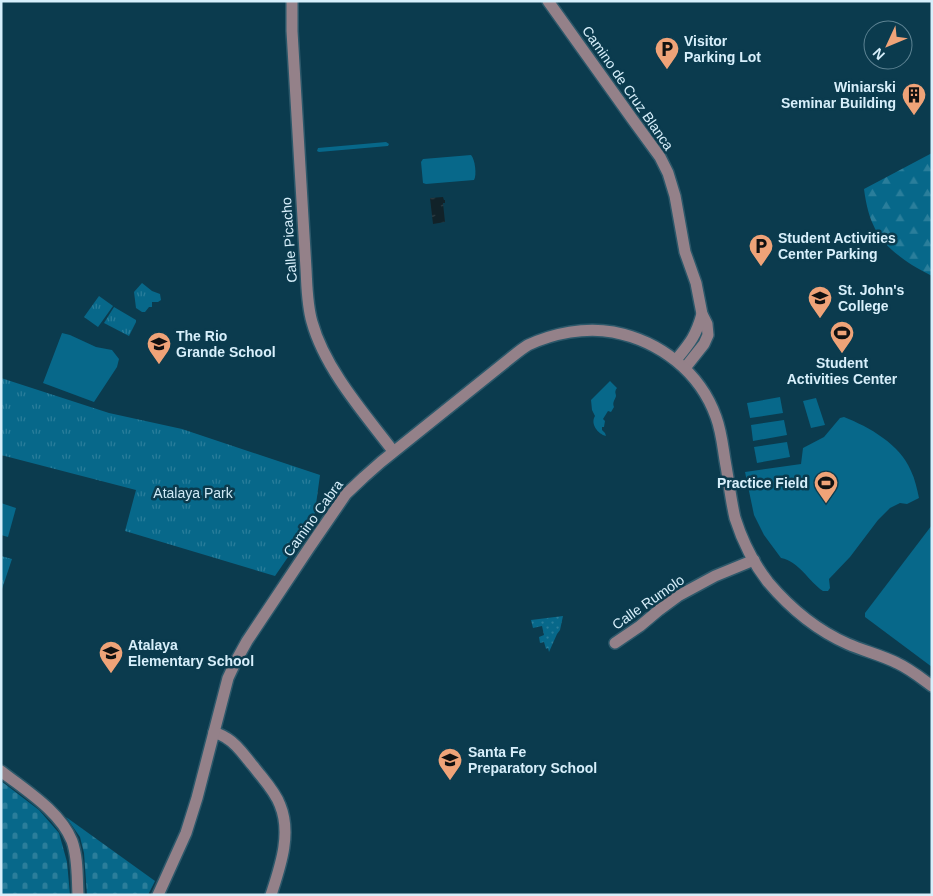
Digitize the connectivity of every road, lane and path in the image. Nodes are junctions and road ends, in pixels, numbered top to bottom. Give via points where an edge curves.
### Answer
1 (292, 1) edge
2 (548, 1) edge
3 (681, 365) junction
4 (394, 451) junction
5 (754, 560) junction
6 (615, 643) dead end
7 (932, 686) edge
8 (214, 732) junction
9 (1, 771) edge
10 (78, 895) edge
11 (158, 895) edge
12 (271, 895) edge

1 - 4 street, Calle Picacho via 305,260 312,322 326,360
2 - 3 street, Camino de Cruz Blanca via 660,157 668,173 708,335 704,344
3 - 4 street, Camino Cabra via 656,347 626,334 573,331 560,334 527,346
3 - 5 street via 704,392 716,417 736,519
4 - 8 street, Camino Cabra via 346,494 248,641 228,678
5 - 6 street, Calle Rumolo via 678,596
5 - 7 street via 781,597 813,624 849,644 896,662
8 - 11 street, Camino Cabra via 186,833
8 - 12 street via 236,746 269,786 280,805 285,826 282,860
9 - 10 street via 46,807 64,827 76,857

